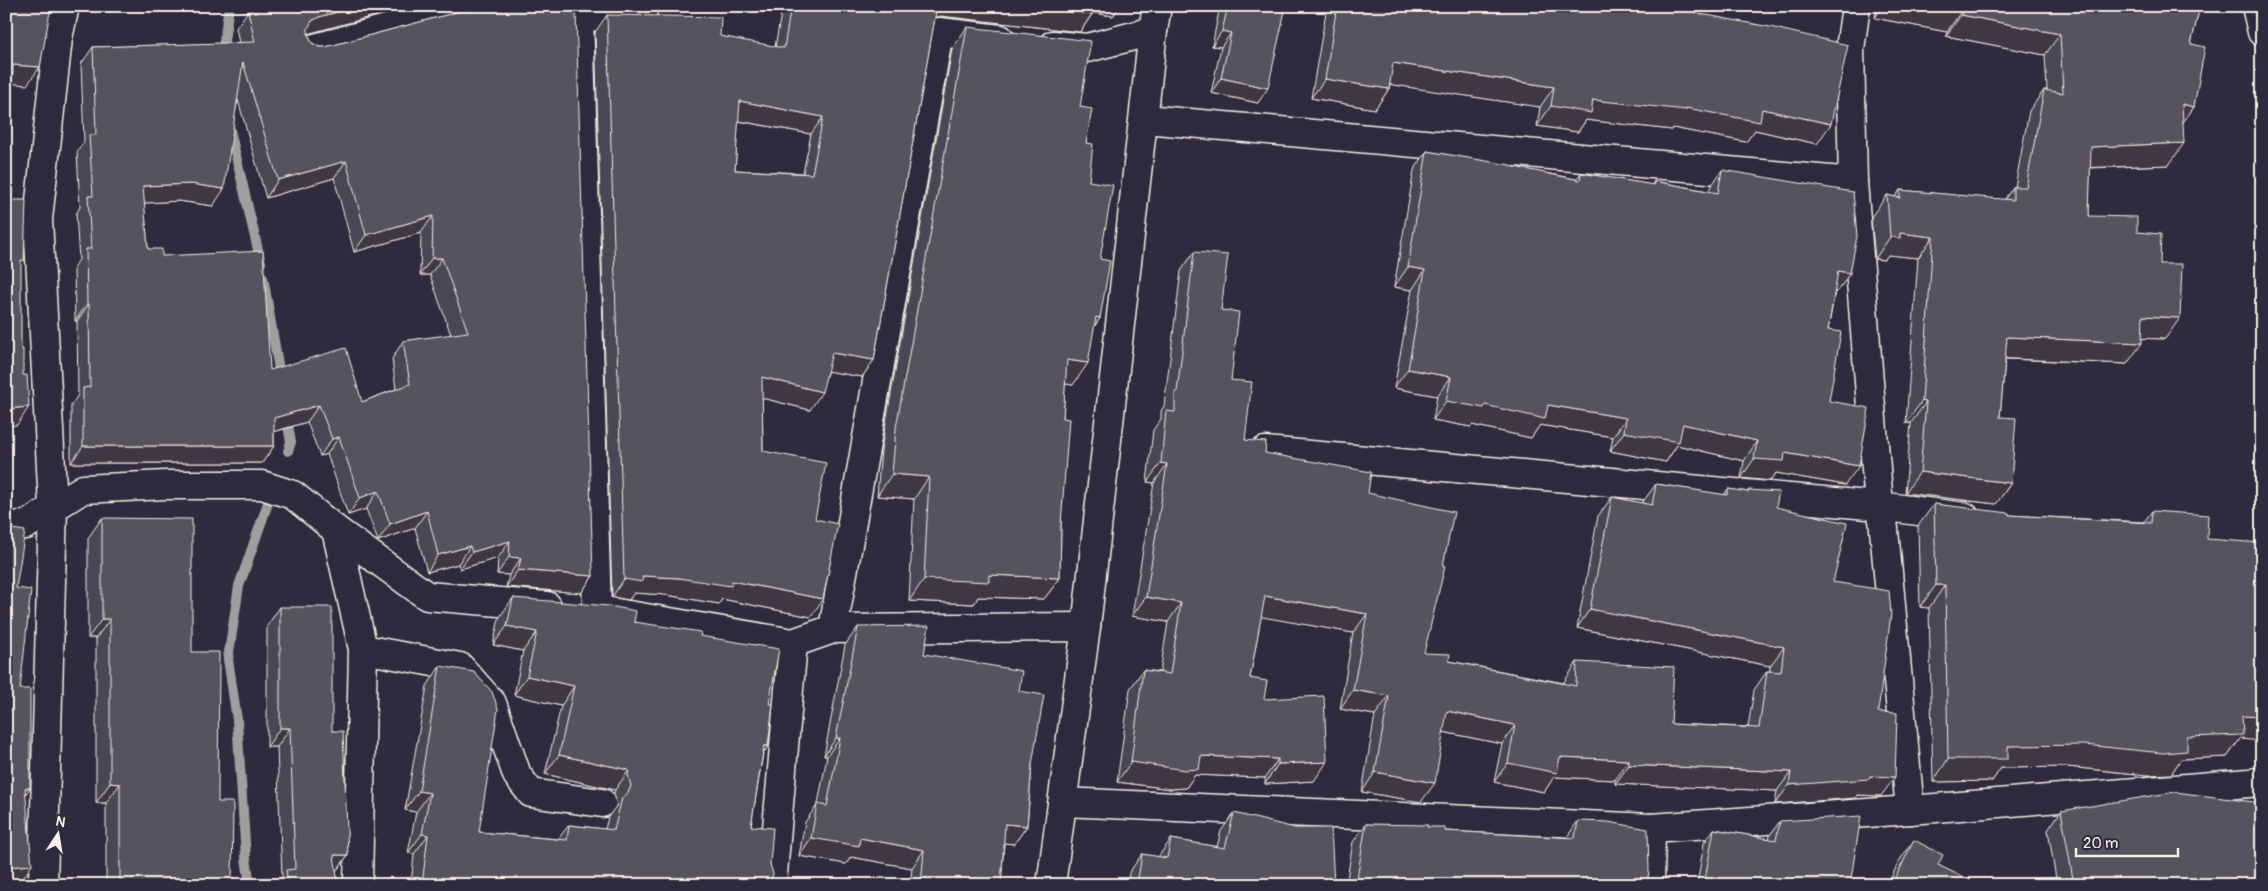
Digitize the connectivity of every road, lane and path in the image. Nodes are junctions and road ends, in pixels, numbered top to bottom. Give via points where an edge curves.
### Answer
1 (65, 6) edge
2 (1856, 6) edge
3 (2256, 6) edge
4 (579, 16) junction
5 (664, 18) edge
6 (1155, 19) edge
7 (2262, 32) edge
8 (311, 49) edge
9 (1144, 119) junction
10 (1853, 182) junction
11 (1265, 451) edge
12 (53, 506) junction
13 (1879, 506) junction
14 (1992, 520) edge
15 (6, 526) edge
16 (336, 530) junction
17 (597, 610) junction
18 (1086, 627) junction
19 (833, 629) junction
20 (793, 643) junction
21 (363, 649) junction
22 (2262, 782) edge
23 (1063, 802) junction
24 (602, 803) dead end
25 (1910, 810) junction
26 (1651, 828) junction
27 (43, 885) edge
28 (358, 885) edge
29 (772, 885) edge
30 (1051, 885) edge
31 (1650, 885) edge

1 - 12 street via 58,38 38,219
2 - 10 street via 1850,49
3 - 7 street
4 - 5 street
4 - 8 street via 530,10 447,13
4 - 17 street
6 - 9 street
6 - 19 street via 1087,48 939,32
9 - 10 street
9 - 18 street
10 - 13 street
11 - 13 street
12 - 15 street via 26,525
12 - 16 street via 83,489 262,484 293,495
12 - 27 street
13 - 14 street
13 - 25 street via 1884,529
16 - 17 street via 427,596
16 - 21 street
17 - 20 street
18 - 19 street
18 - 23 street
19 - 20 street
20 - 29 street
21 - 24 street via 460,667 492,703 517,775 531,792
21 - 28 street
22 - 25 street
23 - 26 street
23 - 30 street
25 - 26 street
26 - 31 street

